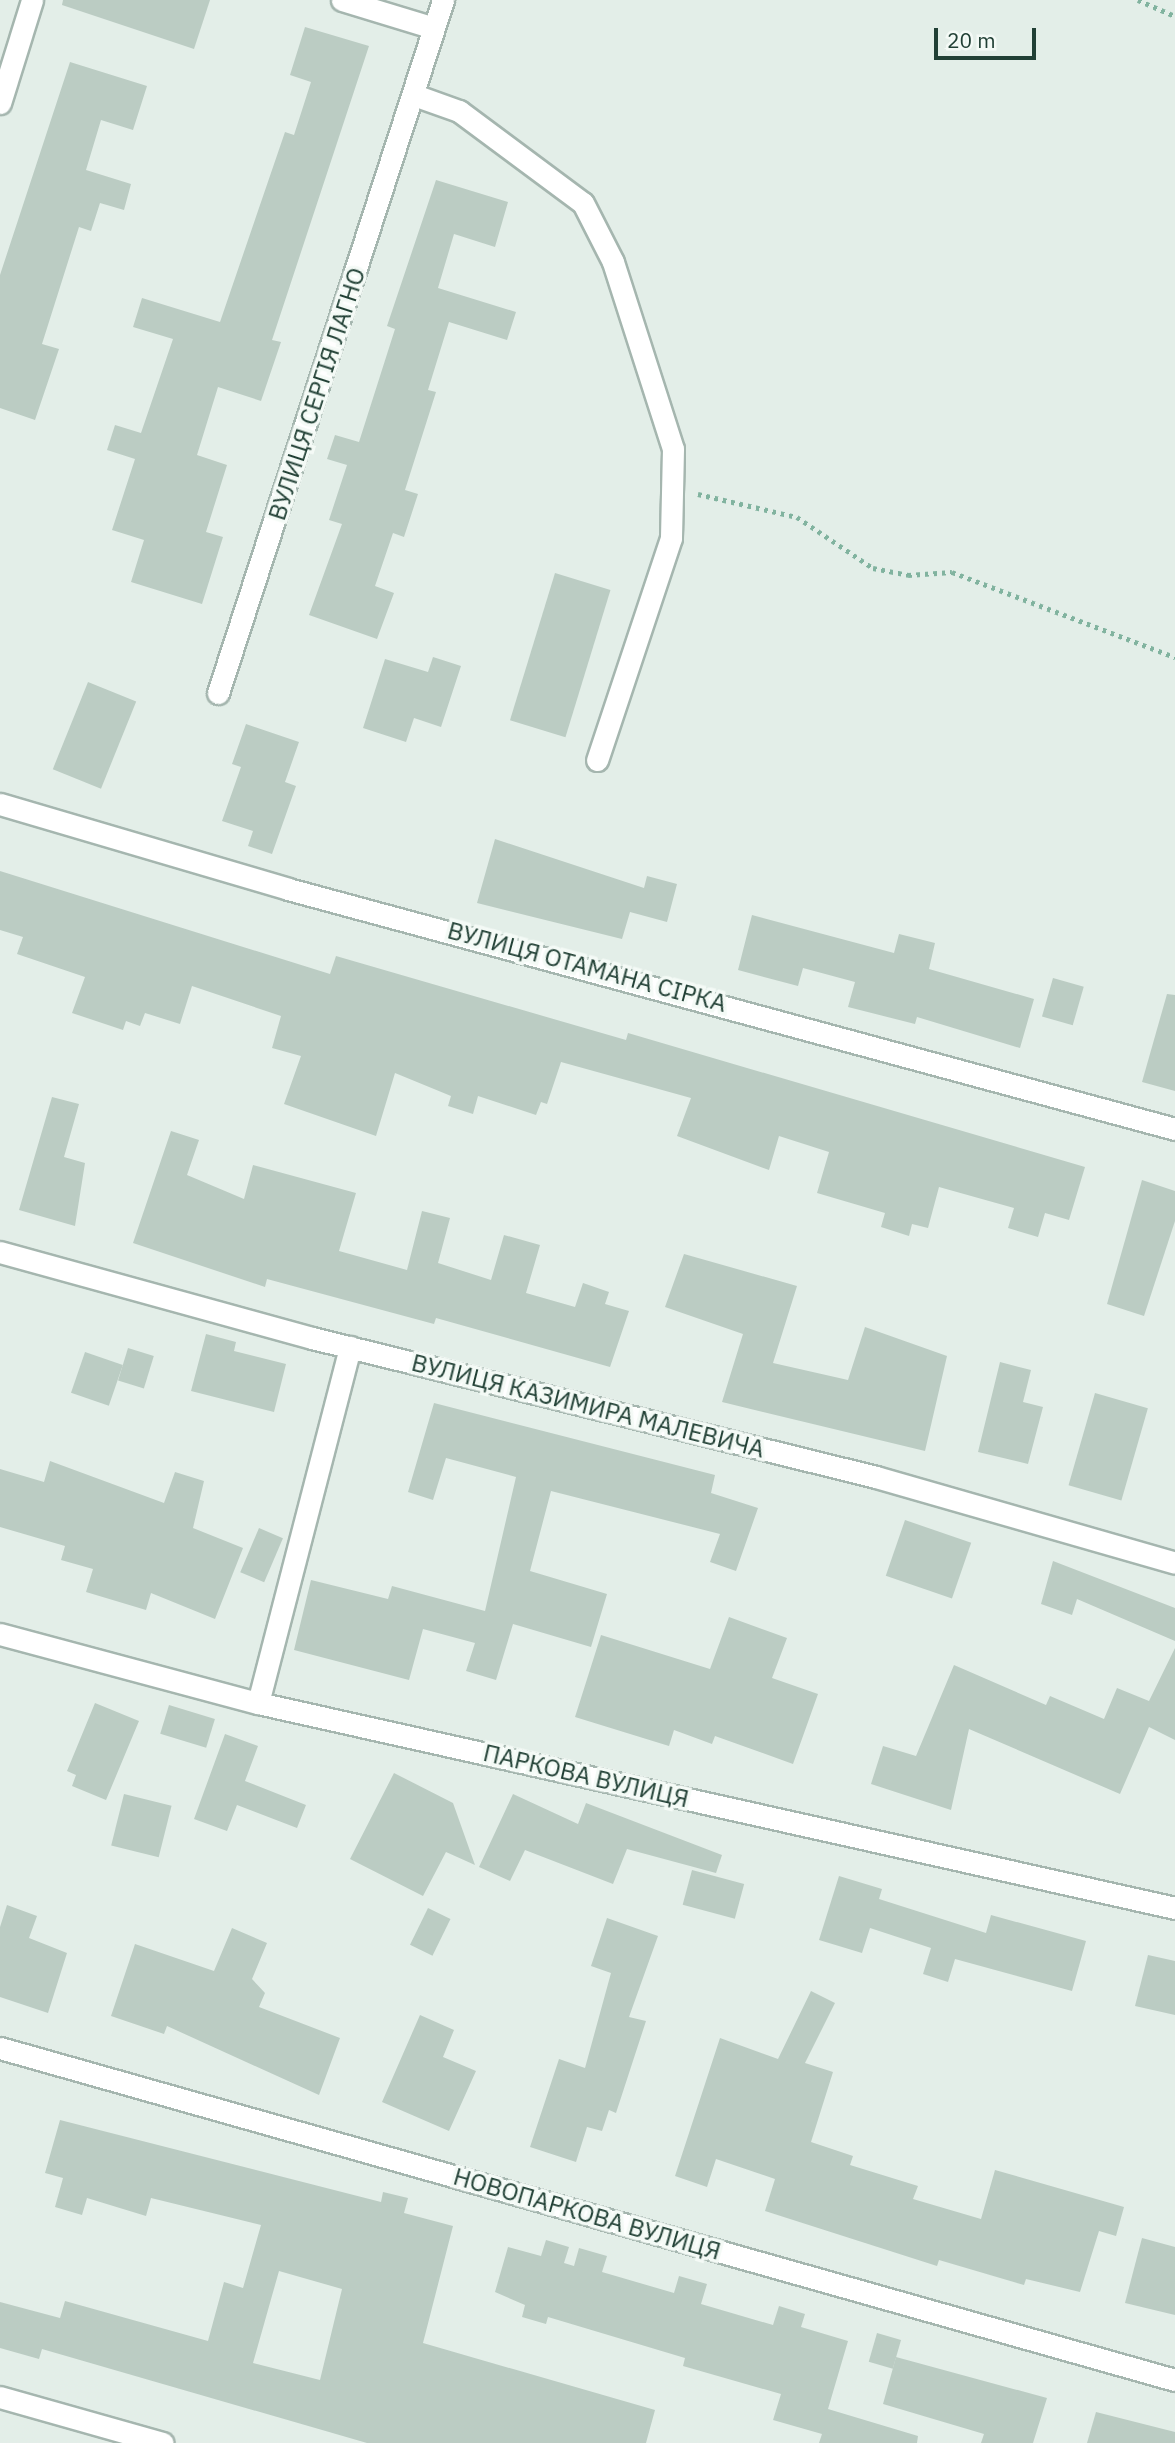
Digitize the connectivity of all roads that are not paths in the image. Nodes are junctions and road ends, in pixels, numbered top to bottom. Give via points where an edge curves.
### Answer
1 (32, 0) edge
2 (342, 0) edge
3 (443, 0) edge
4 (431, 27) junction
5 (414, 95) junction
6 (0, 103) edge
7 (218, 693) dead end
8 (597, 760) dead end
9 (0, 804) edge
10 (1175, 1129) edge
11 (0, 1252) edge
12 (350, 1348) junction
13 (1175, 1563) edge
14 (0, 1634) edge
15 (258, 1703) junction
16 (1175, 1908) edge
17 (0, 2048) edge
18 (1175, 2380) edge
19 (0, 2397) edge
20 (163, 2443) edge

1 - 6 street
2 - 4 street
3 - 4 street, ВУЛИЦЯ СЕРГІЯ ЛАГНО
4 - 5 street, ВУЛИЦЯ СЕРГІЯ ЛАГНО
5 - 7 street, ВУЛИЦЯ СЕРГІЯ ЛАГНО
5 - 8 street via 459,111 558,181 602,230 673,449 677,494 654,597
9 - 10 street, ВУЛИЦЯ ОТАМАНА СІРКА
11 - 12 street, ВУЛИЦЯ КАЗИМИРА МАЛЕВИЧА
12 - 13 street, ВУЛИЦЯ КАЗИМИРА МАЛЕВИЧА via 876,1477
12 - 15 street
14 - 15 street, ПАРКОВА ВУЛИЦЯ
15 - 16 street, ПАРКОВА ВУЛИЦЯ
17 - 18 street, НОВОПАРКОВА ВУЛИЦЯ
19 - 20 street

